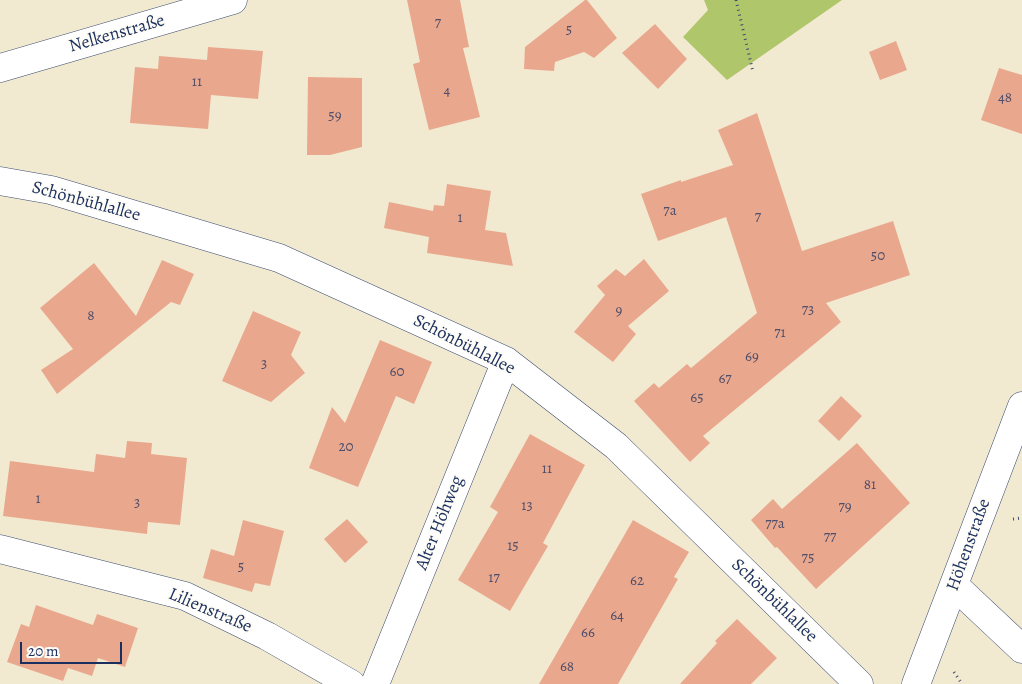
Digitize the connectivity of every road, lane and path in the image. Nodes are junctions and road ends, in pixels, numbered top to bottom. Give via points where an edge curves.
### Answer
1 (233, 0) edge
2 (736, 0) edge
3 (0, 68) edge
4 (753, 72) dead end
5 (0, 181) edge
6 (506, 362) junction
7 (1022, 406) edge
8 (0, 549) edge
9 (955, 586) junction
10 (1022, 649) edge
11 (351, 684) edge
12 (375, 684) edge
13 (859, 684) edge
14 (916, 684) edge

1 - 3 street, Nelkenstraße
2 - 4 path
5 - 6 street, Schönbühlallee via 51,190 279,258
6 - 12 street, Alter Höhweg
6 - 13 street, Schönbühlallee via 616,446
7 - 9 street, Höhenstraße
8 - 11 street, Lilienstraße via 185,596 267,636
9 - 10 street
9 - 14 street, Höhenstraße

